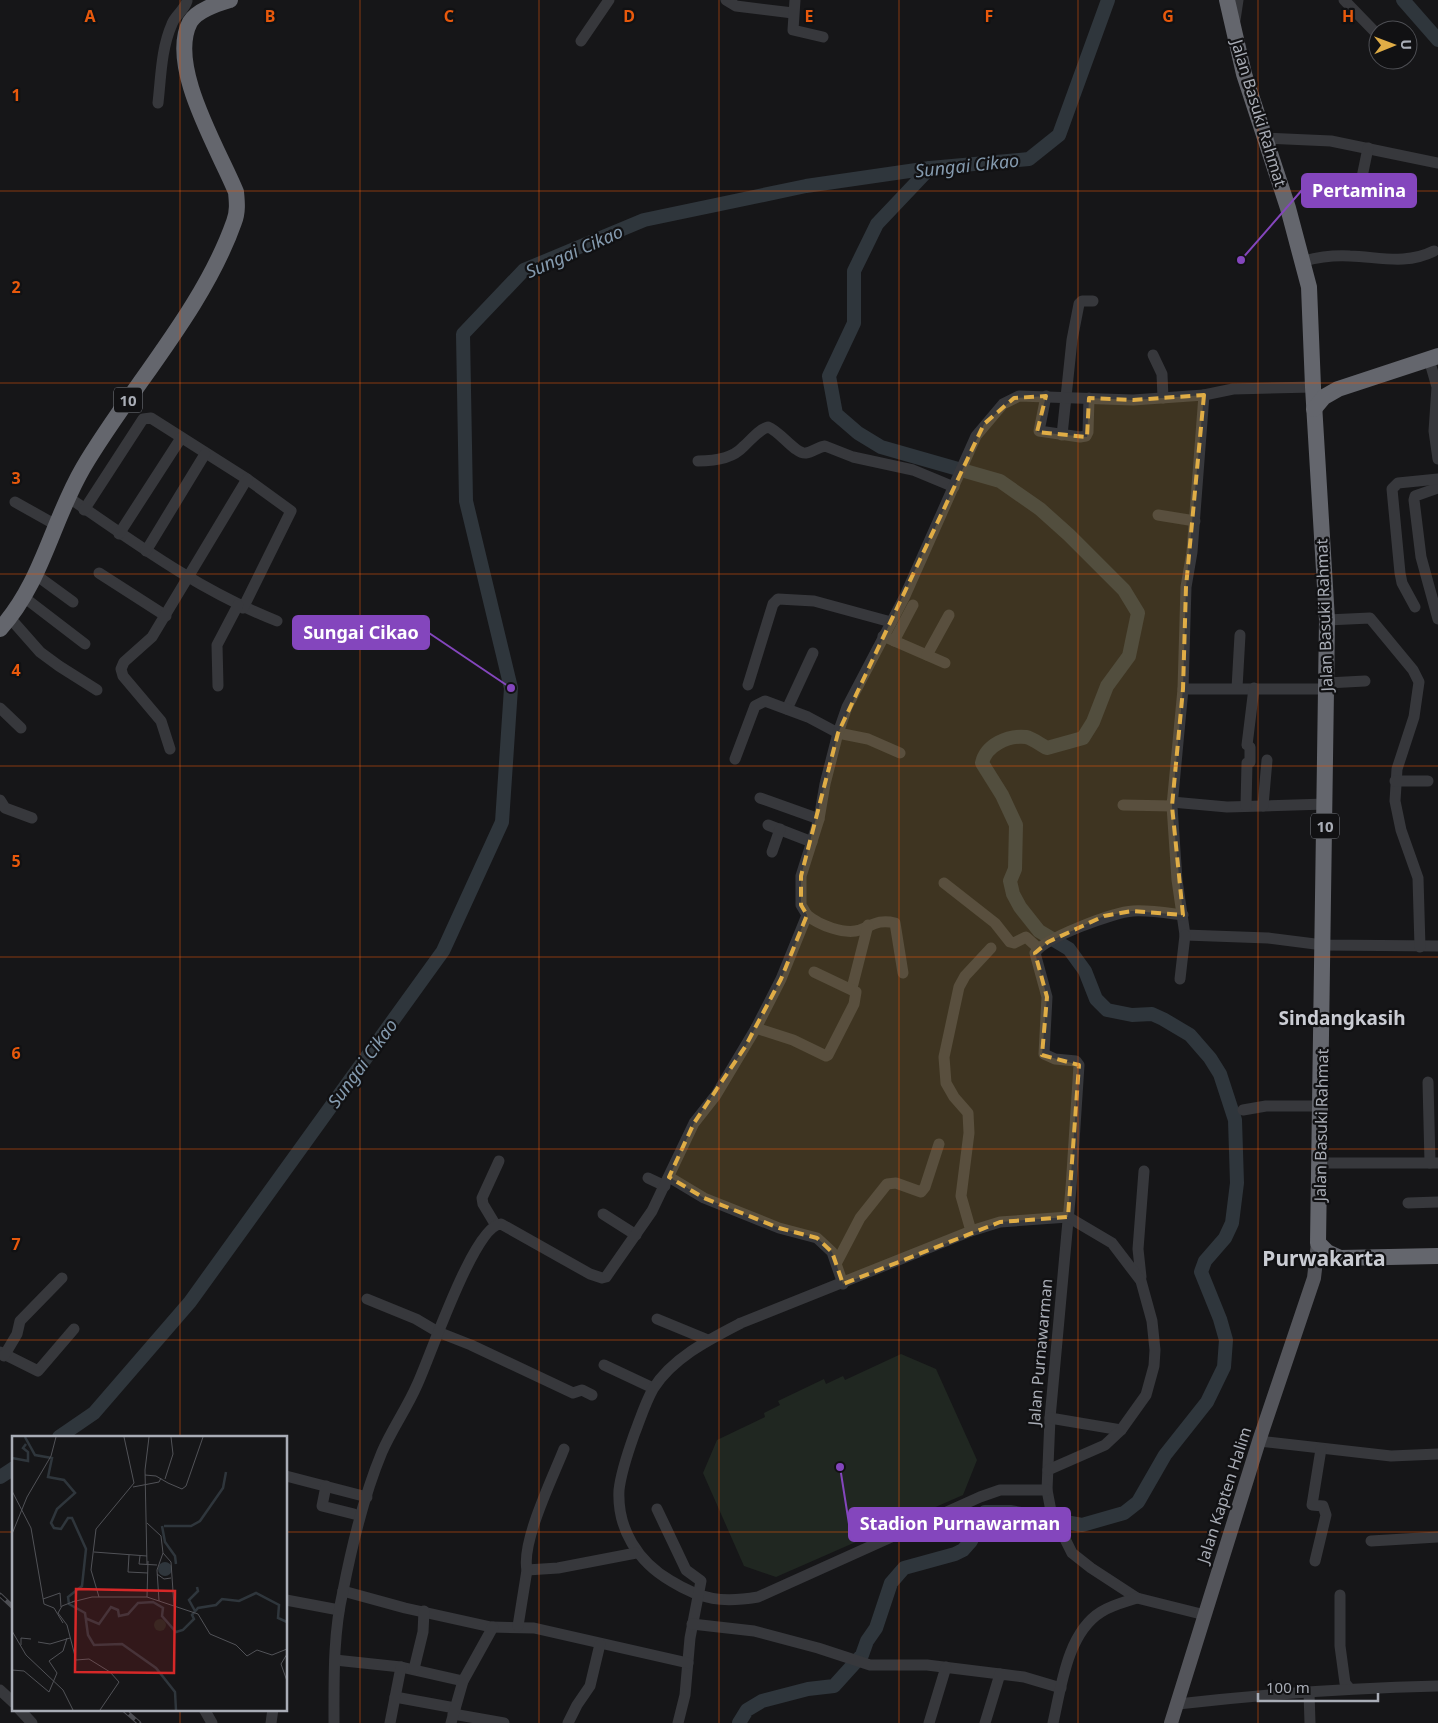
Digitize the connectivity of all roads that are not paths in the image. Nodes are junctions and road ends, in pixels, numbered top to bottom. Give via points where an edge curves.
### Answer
1 (230, 0) edge
2 (609, 0) edge
3 (726, 0) edge
4 (795, 0) edge
5 (1227, 0) edge
6 (1238, 0) edge
7 (1344, 0) edge
8 (187, 1) edge
9 (757, 4) edge
10 (794, 13) junction
11 (195, 17) junction
12 (1368, 25) edge
13 (1234, 27) junction
14 (823, 37) dead end
15 (581, 41) dead end
16 (158, 103) dead end
17 (1265, 138) junction
18 (1368, 148) junction
19 (1438, 163) edge
20 (1362, 177) dead end
21 (1434, 251) dead end
22 (1304, 261) junction
23 (1093, 301) dead end
24 (1153, 355) dead end
25 (1434, 357) edge
26 (1313, 382) junction
27 (1338, 389) junction
28 (1204, 395) junction
29 (1046, 396) junction
30 (1066, 397) junction
31 (1089, 398) junction
32 (1163, 398) junction
33 (1314, 409) junction
34 (1062, 435) junction
35 (182, 438) junction
36 (205, 454) junction
37 (1438, 459) edge
38 (698, 461) dead end
39 (247, 479) junction
40 (1438, 480) edge
41 (956, 482) junction
42 (1438, 488) edge
43 (68, 497) junction
44 (15, 502) dead end
45 (84, 510) junction
46 (1158, 515) dead end
47 (1195, 521) junction
48 (56, 525) junction
49 (118, 534) junction
50 (146, 551) junction
51 (98, 573) dead end
52 (36, 575) junction
53 (188, 579) junction
54 (1433, 586) edge
55 (24, 598) junction
56 (73, 602) dead end
57 (913, 605) dead end
58 (240, 607) junction
59 (1415, 607) dead end
60 (949, 615) dead end
61 (166, 616) junction
62 (1438, 619) edge
63 (1327, 620) junction
64 (277, 621) dead end
65 (891, 622) junction
66 (5, 624) edge
67 (1240, 634) dead end
68 (883, 636) junction
69 (894, 641) junction
70 (85, 644) dead end
71 (814, 653) dead end
72 (927, 655) junction
73 (945, 663) dead end
74 (1365, 681) dead end
75 (218, 686) dead end
76 (748, 686) dead end
77 (1327, 686) junction
78 (1237, 688) junction
79 (1254, 688) junction
80 (1183, 689) junction
81 (97, 690) dead end
82 (0, 708) edge
83 (787, 709) junction
84 (21, 728) dead end
85 (838, 733) junction
86 (170, 749) dead end
87 (900, 753) dead end
88 (735, 759) dead end
89 (1267, 760) dead end
90 (1395, 781) junction
91 (1428, 781) dead end
92 (760, 798) dead end
93 (0, 800) edge
94 (1172, 804) junction
95 (1326, 804) junction
96 (1123, 805) dead end
97 (1246, 806) junction
98 (1263, 806) junction
99 (32, 818) dead end
100 (819, 819) junction
101 (768, 824) dead end
102 (780, 829) junction
103 (812, 842) junction
104 (772, 852) dead end
105 (944, 883) dead end
106 (807, 915) junction
107 (1183, 915) junction
108 (868, 925) junction
109 (1185, 935) junction
110 (1323, 944) junction
111 (1043, 945) junction
112 (1420, 946) junction
113 (1438, 946) edge
114 (991, 948) dead end
115 (814, 972) dead end
116 (903, 973) dead end
117 (1180, 979) dead end
118 (852, 988) junction
119 (756, 1028) junction
120 (1428, 1082) dead end
121 (1321, 1106) junction
122 (1243, 1110) dead end
123 (939, 1144) dead end
124 (499, 1161) dead end
125 (1321, 1163) junction
126 (1434, 1163) edge
127 (1144, 1171) dead end
128 (648, 1178) dead end
129 (667, 1181) junction
130 (1438, 1202) edge
131 (1408, 1203) dead end
132 (603, 1214) dead end
133 (1068, 1217) junction
134 (495, 1224) junction
135 (971, 1231) junction
136 (636, 1235) junction
137 (1318, 1243) junction
138 (1438, 1256) edge
139 (1340, 1258) junction
140 (837, 1262) junction
141 (62, 1278) dead end
142 (1314, 1278) junction
143 (1141, 1281) junction
144 (843, 1284) junction
145 (367, 1299) dead end
146 (657, 1319) dead end
147 (74, 1329) dead end
148 (438, 1332) junction
149 (708, 1340) junction
150 (2, 1354) edge
151 (604, 1365) dead end
152 (654, 1388) junction
153 (592, 1395) dead end
154 (1050, 1418) junction
155 (1121, 1430) junction
156 (1259, 1442) junction
157 (564, 1448) dead end
158 (1321, 1449) junction
159 (1438, 1454) edge
160 (1048, 1470) junction
161 (288, 1476) edge
162 (326, 1486) junction
163 (1047, 1490) junction
164 (367, 1497) junction
165 (657, 1509) dead end
166 (354, 1514) dead end
167 (1438, 1537) edge
168 (1371, 1541) dead end
169 (636, 1553) junction
170 (1315, 1561) dead end
171 (527, 1570) junction
172 (342, 1591) junction
173 (1340, 1594) dead end
174 (698, 1596) junction
175 (1137, 1598) junction
176 (288, 1600) edge
177 (339, 1610) junction
178 (424, 1611) junction
179 (1205, 1615) junction
180 (692, 1624) junction
181 (493, 1626) junction
182 (518, 1626) junction
183 (600, 1644) junction
184 (335, 1660) junction
185 (688, 1663) junction
186 (401, 1666) junction
187 (946, 1667) junction
188 (414, 1670) junction
189 (1000, 1674) junction
190 (462, 1681) junction
191 (1438, 1686) edge
192 (1061, 1688) junction
193 (1349, 1688) junction
194 (0, 1690) edge
195 (1309, 1692) junction
196 (395, 1697) junction
197 (12, 1701) edge
198 (1178, 1704) junction
199 (20, 1710) edge
200 (205, 1710) edge
201 (273, 1710) edge
202 (453, 1715) edge
203 (32, 1723) edge
204 (212, 1723) edge
205 (271, 1723) edge
206 (334, 1723) edge
207 (390, 1723) edge
208 (504, 1723) edge
209 (568, 1723) edge
210 (678, 1723) edge
211 (929, 1723) edge
212 (985, 1723) edge
213 (1052, 1723) edge
214 (1171, 1723) edge
215 (1310, 1723) edge

1 - 11 highway
2 - 15 street
3 - 9 street via 736,6
4 - 10 street
5 - 13 highway, Jalan Basuki Rahmat / 10
6 - 13 street
7 - 12 street
8 - 11 street
8 - 16 street via 171,26 161,64
9 - 10 street
10 - 14 street via 794,30
11 - 43 highway, 10 via 187,32 184,62 193,95 236,192 235,221 193,303 83,467
13 - 17 highway, Jalan Basuki Rahmat / 10 via 1244,74
17 - 18 street via 1314,139
17 - 22 highway, Jalan Basuki Rahmat / 10
18 - 19 street
18 - 20 street
21 - 22 street via 1399,261 1349,256
22 - 26 highway, Jalan Basuki Rahmat / 10 via 1309,287
23 - 30 street via 1080,304 1072,340
24 - 32 street via 1162,374
25 - 27 highway
25 - 37 street via 1437,387 1434,431
26 - 27 highway
26 - 28 street via 1232,389
26 - 33 highway, Jalan Basuki Rahmat / 10
27 - 33 highway via 1324,397
28 - 32 street
28 - 47 street
29 - 30 street
29 - 34 street via 1039,431
29 - 41 street via 1019,396 1003,404 984,424
30 - 31 street
30 - 34 street
31 - 32 street
31 - 34 street via 1086,436
33 - 63 highway, Jalan Basuki Rahmat / 10
35 - 36 street
35 - 45 street via 151,418 143,419
35 - 49 street
36 - 39 street
36 - 50 street
38 - 41 street via 728,457 768,427 800,452 825,446 853,457
39 - 53 street
39 - 58 street via 291,511
40 - 59 street via 1398,483 1392,489 1400,573
41 - 65 street
42 - 54 street via 1414,496 1421,556
43 - 45 street
43 - 48 highway, 10
44 - 48 street
45 - 49 street
46 - 47 street
47 - 80 street via 1186,587
48 - 52 highway, 10
49 - 50 street
50 - 53 street
51 - 61 street
52 - 55 highway, 10
52 - 56 street
53 - 58 street
53 - 61 street
54 - 62 street
55 - 66 highway, 10
55 - 70 street
57 - 69 street
58 - 64 street
58 - 75 street via 217,645
60 - 72 street
61 - 86 street via 152,637 124,662 121,669 123,676 161,720
63 - 77 highway, Jalan Basuki Rahmat / 10
63 - 90 street via 1370,618 1413,670 1419,682 1414,717
65 - 68 street
65 - 76 street via 814,601 778,599 773,604
66 - 81 street
67 - 78 street
68 - 69 street
68 - 85 street
69 - 72 street
71 - 83 street
72 - 73 street
74 - 77 street
77 - 79 street
77 - 95 highway, Jalan Basuki Rahmat / 10
78 - 79 street
78 - 80 street
79 - 97 street via 1247,745 1250,747 1250,762 1247,763
80 - 94 street
82 - 84 street
83 - 85 street
83 - 88 street via 764,701 755,706
85 - 87 street via 868,740
85 - 100 street via 824,784
89 - 98 street
90 - 91 street
90 - 112 street via 1401,830 1418,878
92 - 100 street
93 - 99 street via 5,808
94 - 96 street
94 - 97 street
94 - 107 street via 1177,880
95 - 98 street
95 - 110 highway, Jalan Basuki Rahmat / 10
97 - 98 street
100 - 103 street
101 - 102 street
102 - 103 street
102 - 104 street
103 - 106 street via 800,884 800,905
105 - 111 street via 995,923 1010,942 1026,937
106 - 108 street via 842,930 860,930
106 - 119 street via 781,979
107 - 109 street
107 - 111 street via 1132,911 1104,916
108 - 116 street via 895,923
108 - 118 street
109 - 110 street
109 - 117 street
110 - 112 street
110 - 121 highway, Jalan Basuki Rahmat / 10
111 - 133 street, Jalan Purnawarman via 1035,958 1047,997 1044,1054 1055,1059 1076,1061 1079,1065
112 - 113 street
114 - 135 street via 958,987 944,1057 946,1083 968,1113 969,1133 961,1196
115 - 118 street
118 - 119 street via 856,992 854,1004 827,1056
119 - 129 street via 716,1095 694,1123
120 - 126 street
121 - 122 street via 1266,1106
121 - 125 highway, Jalan Basuki Rahmat / 10
123 - 140 street via 926,1187 921,1192 896,1183 887,1184 860,1218
124 - 134 street via 482,1198
125 - 126 street
125 - 137 highway, Jalan Basuki Rahmat / 10
127 - 143 street via 1138,1249
128 - 129 street
129 - 136 street
129 - 140 street via 779,1228 817,1238 830,1248
130 - 131 street
132 - 136 street
133 - 135 street via 1000,1222
133 - 143 street via 1112,1244
133 - 154 street, Jalan Purnawarman
134 - 136 street via 506,1225 602,1278 610,1274
134 - 148 street via 467,1267
135 - 144 street
137 - 139 highway
137 - 142 main road, Jalan Kapten Halim
138 - 139 highway
139 - 142 main road, Jalan Kapten Halim via 1325,1265
140 - 144 street
141 - 150 street via 20,1321 17,1334
142 - 156 main road, Jalan Kapten Halim
143 - 155 street via 1154,1331 1154,1366 1146,1395
144 - 149 street
145 - 148 street via 416,1319
146 - 149 street
147 - 150 street via 38,1372
148 - 153 street via 573,1393 582,1390
148 - 164 street via 418,1384 382,1452
149 - 152 street via 669,1370
151 - 152 street
152 - 169 street via 627,1457 620,1488 624,1523
154 - 155 street
154 - 160 street, Jalan Purnawarman
155 - 160 street via 1105,1444
156 - 158 street
156 - 179 main road, Jalan Kapten Halim
157 - 171 street via 530,1538 525,1562
158 - 159 street via 1391,1456
158 - 170 street via 1312,1505 1323,1506 1326,1515
160 - 163 street, Jalan Purnawarman
161 - 162 street
162 - 164 street
162 - 166 street via 323,1506
163 - 174 street via 1000,1490 980,1497 758,1597 733,1601
163 - 175 street, Jalan Purnawarman via 1051,1511 1072,1552
164 - 172 street
165 - 174 street via 686,1570 702,1581
167 - 168 street
169 - 171 street via 558,1568
169 - 174 street via 662,1576
171 - 182 street
172 - 177 street
172 - 178 street
173 - 193 street via 1340,1646 1345,1683
174 - 180 street
175 - 179 street
175 - 192 street via 1091,1619 1074,1647
176 - 177 street
177 - 184 street
178 - 181 street
178 - 188 street via 423,1632
179 - 198 main road, Jalan Kapten Halim
180 - 185 street
180 - 187 street via 754,1631 864,1664
181 - 182 street
181 - 190 street
182 - 183 street
183 - 185 street
183 - 209 street via 590,1686
184 - 186 street
184 - 206 street
185 - 210 street
186 - 188 street
186 - 196 street
187 - 189 street
187 - 211 street
188 - 190 street
189 - 192 street
189 - 212 street
190 - 202 street
191 - 193 street
192 - 213 street
193 - 195 street
194 - 197 street
195 - 198 street
195 - 215 street
196 - 202 street
196 - 207 street
198 - 214 main road, Jalan Kapten Halim
199 - 203 street
200 - 204 street
201 - 205 street
202 - 208 street

